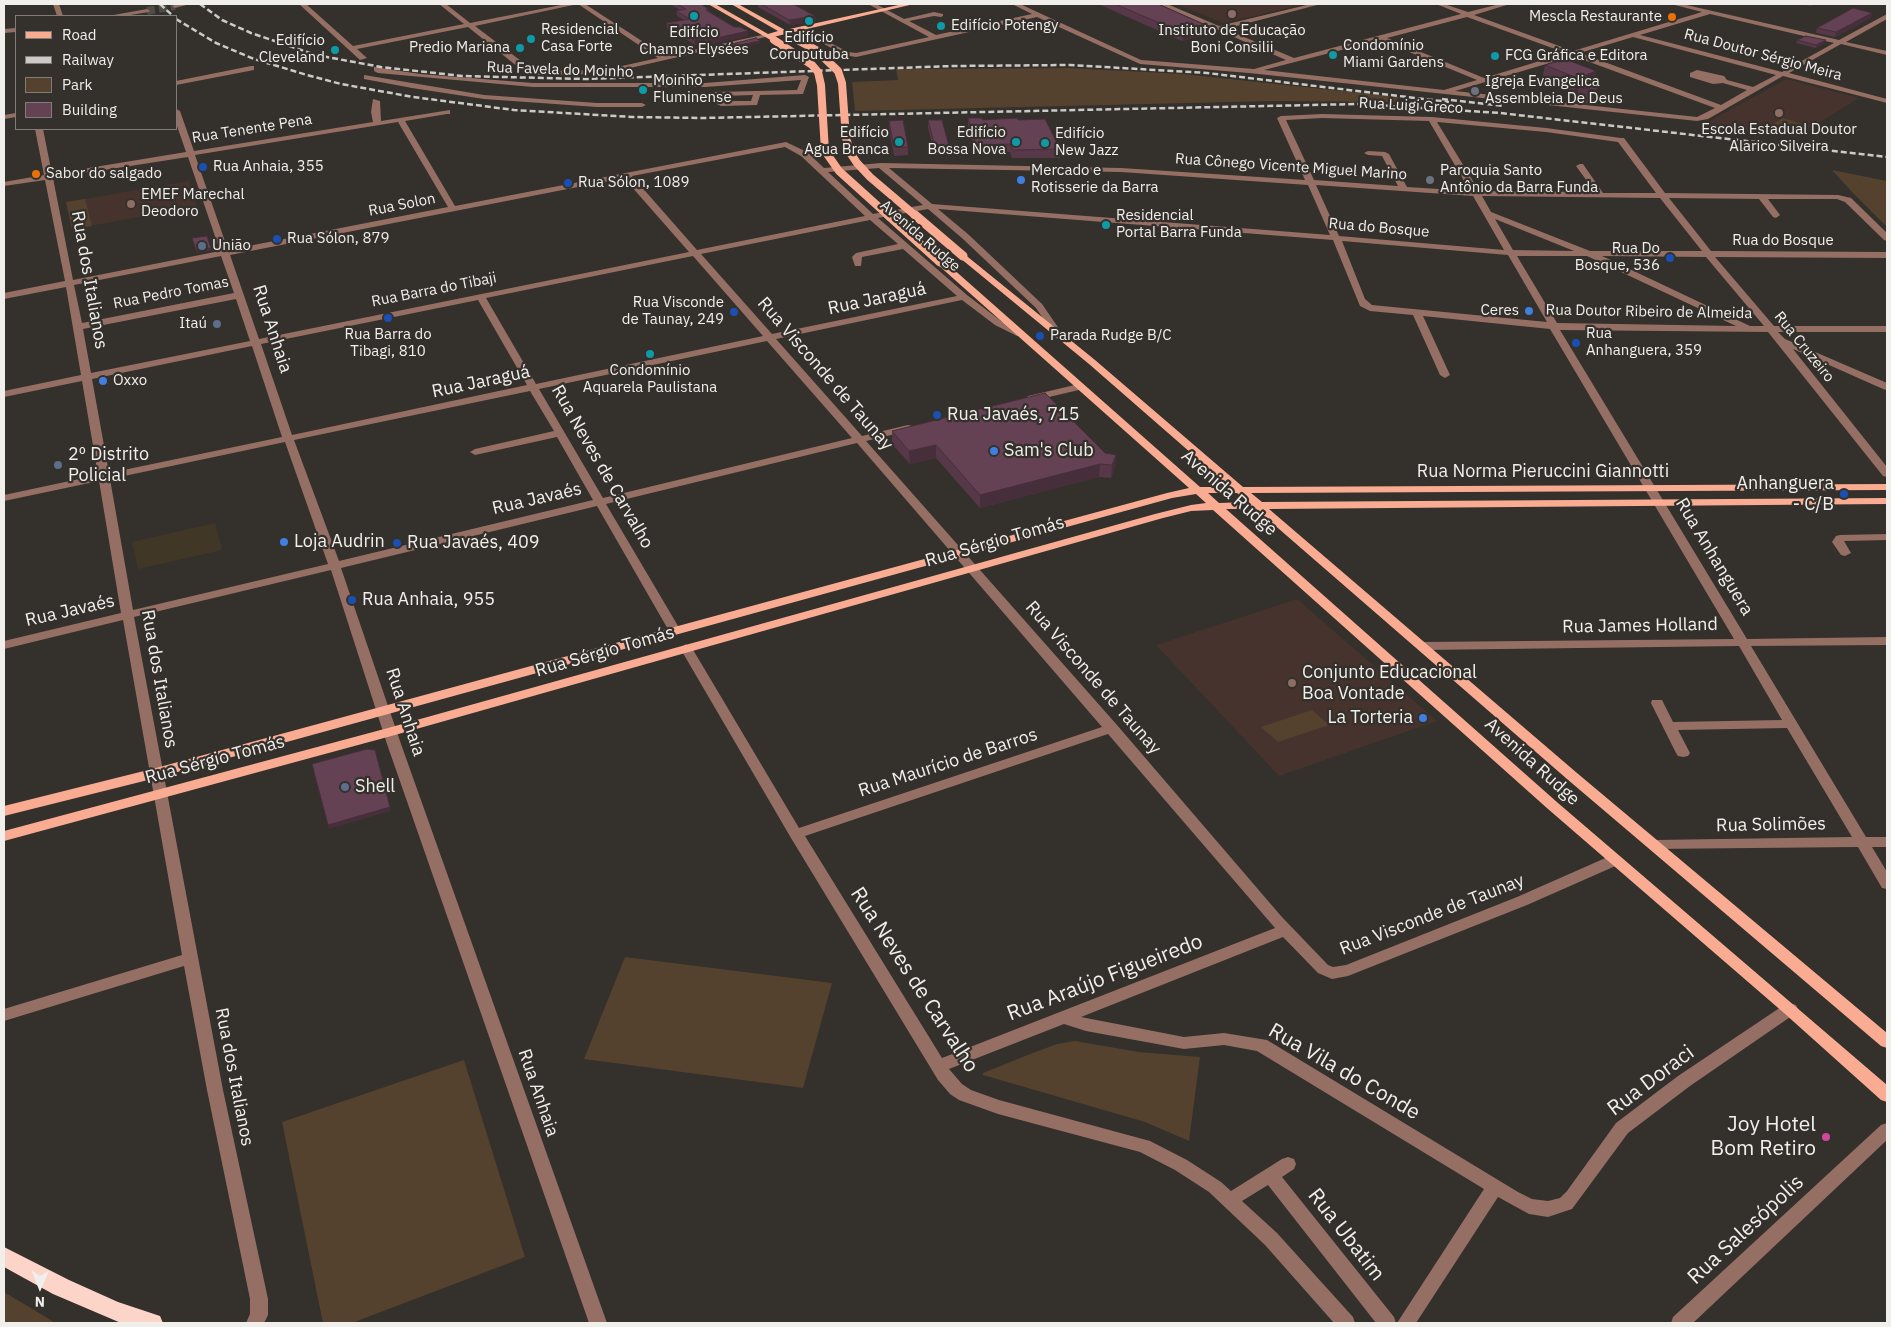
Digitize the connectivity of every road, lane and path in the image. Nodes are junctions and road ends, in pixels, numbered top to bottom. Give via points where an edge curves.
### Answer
1 (187, 4) edge
2 (302, 4) edge
3 (442, 4) edge
4 (575, 4) edge
5 (581, 4) edge
6 (711, 4) edge
7 (734, 4) edge
8 (871, 4) edge
9 (911, 4) edge
10 (1015, 4) edge
11 (1162, 4) edge
12 (1318, 4) edge
13 (1439, 4) edge
14 (1507, 4) edge
15 (1674, 4) edge
16 (175, 6) dead end
17 (883, 10) junction
18 (1710, 12) junction
19 (144, 13) edge
20 (1468, 14) junction
21 (122, 15) edge
22 (941, 15) dead end
23 (1037, 15) junction
24 (1887, 16) edge
25 (902, 20) junction
26 (470, 25) junction
27 (800, 28) junction
28 (1219, 28) junction
29 (784, 32) junction
30 (1632, 35) junction
31 (1379, 37) junction
32 (770, 38) junction
33 (936, 38) junction
34 (1841, 42) junction
35 (352, 48) junction
36 (1573, 53) junction
37 (1887, 53) edge
38 (363, 58) dead end
39 (664, 58) junction
40 (1292, 60) junction
41 (251, 68) dead end
42 (1249, 72) junction
43 (391, 73) junction
44 (1782, 74) junction
45 (410, 75) junction
46 (425, 76) junction
47 (440, 78) junction
48 (379, 80) junction
49 (461, 80) junction
50 (1484, 80) junction
51 (1723, 81) dead end
52 (478, 82) junction
53 (178, 83) edge
54 (396, 83) junction
55 (499, 83) junction
56 (533, 85) junction
57 (412, 86) junction
58 (426, 88) junction
59 (1754, 90) junction
60 (447, 91) junction
61 (462, 93) junction
62 (757, 93) junction
63 (1441, 93) junction
64 (484, 97) junction
65 (517, 100) junction
66 (376, 101) dead end
67 (1887, 102) edge
68 (642, 105) dead end
69 (1722, 108) junction
70 (447, 112) dead end
71 (178, 117) edge
72 (400, 119) junction
73 (1432, 119) junction
74 (377, 122) junction
75 (39, 130) edge
76 (1624, 144) joint
77 (191, 153) junction
78 (1368, 153) dead end
79 (804, 154) joint
80 (881, 165) junction
81 (1580, 166) dead end
82 (821, 171) junction
83 (626, 175) junction
84 (50, 177) junction
85 (1311, 182) junction
86 (4, 184) edge
87 (1404, 189) junction
88 (1476, 194) junction
89 (1601, 195) junction
90 (1662, 196) junction
91 (1761, 196) junction
92 (929, 206) junction
93 (453, 209) junction
94 (1489, 214) junction
95 (1776, 215) dead end
96 (871, 217) junction
97 (1336, 238) junction
98 (1887, 238) edge
99 (1564, 243) junction
100 (903, 246) junction
101 (226, 253) junction
102 (1511, 253) junction
103 (694, 254) junction
104 (1556, 254) junction
105 (1590, 254) junction
106 (1709, 254) junction
107 (1887, 255) edge
108 (858, 264) dead end
109 (68, 284) junction
110 (240, 295) junction
111 (4, 296) edge
112 (480, 296) junction
113 (964, 297) junction
114 (1417, 313) junction
115 (1553, 326) junction
116 (78, 327) junction
117 (1751, 329) junction
118 (1771, 329) junction
119 (1887, 329) edge
120 (1020, 334) junction
121 (1059, 336) junction
122 (769, 338) junction
123 (1781, 341) junction
124 (255, 342) junction
125 (1445, 375) dead end
126 (85, 377) junction
127 (1079, 387) junction
128 (1887, 387) edge
129 (533, 388) junction
130 (4, 394) edge
131 (1020, 401) edge
132 (917, 426) edge
133 (560, 433) junction
134 (289, 438) junction
135 (859, 440) junction
136 (475, 452) dead end
137 (1887, 474) edge
138 (104, 476) junction
139 (1887, 487) edge
140 (1652, 488) junction
141 (1199, 490) junction
142 (1240, 491) junction
143 (4, 498) edge
144 (1887, 501) edge
145 (599, 502) junction
146 (1660, 503) junction
147 (1257, 505) junction
148 (1216, 506) junction
149 (1887, 537) edge
150 (959, 553) junction
151 (1845, 553) dead end
152 (335, 566) junction
153 (972, 568) junction
154 (127, 616) junction
155 (675, 631) junction
156 (1887, 640) edge
157 (1742, 642) junction
158 (4, 645) edge
159 (1423, 646) junction
160 (686, 648) junction
161 (1657, 703) dead end
162 (384, 711) junction
163 (1791, 724) junction
164 (1669, 726) junction
165 (1112, 728) junction
166 (390, 732) junction
167 (1683, 753) dead end
168 (156, 773) junction
169 (160, 794) junction
170 (4, 811) edge
171 (796, 834) junction
172 (4, 836) edge
173 (1862, 842) junction
174 (1887, 842) edge
175 (1655, 845) junction
176 (1615, 860) junction
177 (1887, 884) edge
178 (1286, 930) junction
179 (190, 958) junction
180 (1790, 1009) junction
181 (4, 1016) edge
182 (1062, 1017) junction
183 (1887, 1042) edge
184 (939, 1066) junction
185 (1887, 1095) edge
186 (1887, 1130) edge
187 (1288, 1164) dead end
188 (1270, 1175) junction
189 (1495, 1187) junction
190 (1230, 1200) junction
191 (1529, 1206) joint
192 (4, 1256) edge
193 (152, 1323) edge
194 (255, 1323) edge
195 (598, 1323) edge
196 (1346, 1323) edge
197 (1388, 1323) edge
198 (1406, 1323) edge
199 (1680, 1323) edge

1 - 16 street
2 - 35 street
3 - 26 street
4 - 26 street
5 - 39 street
6 - 32 main road, Avenida Rudge
7 - 29 main road, Avenida Rudge
8 - 17 street
9 - 17 main road
10 - 23 street
11 - 28 street
12 - 28 street
13 - 20 street
14 - 20 street
15 - 18 street
17 - 25 street
17 - 27 main road
18 - 30 street
18 - 34 street
19 - 21 street
20 - 31 street
20 - 36 street
22 - 25 street
23 - 33 street
23 - 42 street via 1135,61
24 - 34 street
25 - 33 street
26 - 35 street
26 - 39 street via 536,73 599,73
27 - 29 main road
27 - 33 street via 846,54 861,55
28 - 40 street
29 - 32 main road
29 - 121 main road, Avenida Rudge, bridge via 816,50 838,70 846,138 857,163
30 - 36 street
30 - 44 street, Rua Doutor Sérgio Meira
31 - 40 street
31 - 50 street
32 - 39 street
32 - 120 main road, Avenida Rudge, bridge via 818,72 825,151 839,171
34 - 37 street
34 - 44 street
35 - 38 street
36 - 50 street
36 - 69 street
40 - 42 street
41 - 53 street
42 - 63 street
43 - 45 street, Rua Favela do Moinho
43 - 48 street
43 - 48 street, Rua Favela do Moinho via 378,70 367,77
44 - 59 street
44 - 67 street, Rua Doutor Sérgio Meira
45 - 46 street, Rua Favela do Moinho
45 - 54 street
46 - 47 street, Rua Favela do Moinho
46 - 57 street
47 - 49 street, Rua Favela do Moinho
47 - 58 street
48 - 54 street, Rua Favela do Moinho
49 - 52 street, Rua Favela do Moinho
49 - 60 street
50 - 63 street
51 - 59 street
52 - 55 street, Rua Favela do Moinho
52 - 61 street
54 - 57 street, Rua Favela do Moinho
55 - 56 street, Rua Favela do Moinho
55 - 64 street
56 - 62 street, Rua Favela do Moinho via 705,85 805,78 800,92
56 - 65 street
57 - 58 street, Rua Favela do Moinho
58 - 60 street, Rua Favela do Moinho
59 - 69 street
60 - 61 street, Rua Favela do Moinho
61 - 64 street, Rua Favela do Moinho
62 - 62 street, Rua Favela do Moinho via 719,94 716,102 754,103
63 - 69 street via 1700,119
64 - 65 street, Rua Favela do Moinho
65 - 68 street, Rua Favela do Moinho
66 - 74 street
70 - 72 street, Rua Tenente Pena
71 - 77 street, Rua Anhaia
72 - 74 street, Rua Tenente Pena
72 - 93 street
73 - 76 street, Rua Luigi Greco via 1613,138
73 - 85 street, Rua Luigi Greco via 1283,116 1281,118
73 - 88 street, Rua Anhanguera
74 - 77 street, Rua Tenente Pena
75 - 84 street, Rua dos Italianos
76 - 90 street, Rua Cruzeiro
77 - 84 street, Rua Tenente Pena
77 - 101 street, Rua Anhaia
78 - 87 street via 1384,154
79 - 82 street, Avenida Rudge
79 - 83 street, Rua Solon via 790,145 780,145
80 - 82 street, Rua Cônego Vicente Miguel Marino
80 - 85 street, Rua Cônego Vicente Miguel Marino via 1143,171
80 - 92 street, Avenida Rudge
81 - 89 street
82 - 96 street, Avenida Rudge
83 - 93 street, Rua Solon
83 - 103 street, Rua Visconde de Taunay
84 - 86 street, Rua Tenente Pena
84 - 109 street, Rua dos Italianos
85 - 87 street, Rua Cônego Vicente Miguel Marino
85 - 97 street
87 - 88 street, Rua Cônego Vicente Miguel Marino
88 - 89 street, Rua Cônego Vicente Miguel Marino
88 - 94 street, Rua Anhanguera
89 - 90 street, Rua Cônego Vicente Miguel Marino
90 - 91 street, Rua Cônego Vicente Miguel Marino
90 - 106 street, Rua Cruzeiro
91 - 95 street
91 - 98 street, Rua Cônego Vicente Miguel Marino via 1838,197 1848,200
92 - 96 street, Rua do Bosque
92 - 97 street, Rua do Bosque
92 - 121 street, Avenida Rudge via 966,236 1039,306
93 - 101 street, Rua Solon
94 - 99 street
94 - 102 street, Rua Anhanguera
96 - 100 street, Avenida Rudge
96 - 103 street, Rua Barra do Tibaji
97 - 102 street, Rua do Bosque
97 - 114 street, Rua Doutor Ribeiro de Almeida via 1360,299 1366,306
99 - 104 street via 1568,250
99 - 105 street
100 - 108 street via 859,255 856,257
100 - 113 street, Avenida Rudge
101 - 109 street, Rua Solon
101 - 110 street, Rua Anhaia
102 - 104 street, Rua do Bosque
102 - 115 street, Rua Anhanguera
103 - 112 street, Rua Barra do Tibaji
103 - 122 street, Rua Visconde de Taunay
104 - 105 street, Rua do Bosque
105 - 106 street, Rua do Bosque
105 - 117 street
106 - 107 street, Rua do Bosque
106 - 118 street, Rua Cruzeiro
109 - 111 street, Rua Solon
109 - 116 street, Rua dos Italianos
110 - 116 street, Rua Pedro Tomas
110 - 124 street, Rua Anhaia
112 - 124 street, Rua Barra do Tibaji
112 - 129 street, Rua Neves de Carvalho
113 - 120 street, Avenida Rudge via 998,323
113 - 122 street, Rua Jaraguá
114 - 115 street, Rua Doutor Ribeiro de Almeida
114 - 125 street
115 - 117 street, Rua Doutor Ribeiro de Almeida
115 - 140 street, Rua Anhanguera
116 - 126 street, Rua dos Italianos
117 - 118 street, Rua Doutor Ribeiro de Almeida
118 - 119 street, Rua Doutor Ribeiro de Almeida
118 - 123 street, Rua Cruzeiro
120 - 127 main road, Avenida Rudge
121 - 142 main road, Avenida Rudge
122 - 129 street, Rua Jaraguá
122 - 135 street, Rua Visconde de Taunay
123 - 128 street
123 - 137 street, Rua Cruzeiro
124 - 126 street, Rua Barra do Tibaji
124 - 134 street, Rua Anhaia
126 - 130 street, Rua Barra do Tibaji
126 - 138 street, Rua dos Italianos
127 - 131 street
127 - 141 main road, Avenida Rudge
129 - 133 street, Rua Neves de Carvalho
129 - 134 street, Rua Jaraguá
132 - 135 street, Rua Javaés
133 - 136 street
133 - 145 street, Rua Neves de Carvalho
134 - 138 street, Rua Jaraguá
134 - 152 street, Rua Anhaia
135 - 145 street, Rua Javaés
135 - 150 street, Rua Visconde de Taunay
138 - 143 street, Rua Jaraguá
138 - 154 street, Rua dos Italianos
139 - 140 main road, Rua Norma Pieruccini Giannotti
140 - 142 main road, Rua Norma Pieruccini Giannotti
140 - 146 street, Rua Anhanguera
141 - 142 main road, Rua Norma Pieruccini Giannotti
141 - 148 main road, Avenida Rudge
141 - 150 main road, Rua Sérgio Tomás
142 - 147 main road, Avenida Rudge
144 - 146 main road, Rua Norma Pieruccini Giannotti
145 - 152 street, Rua Javaés
145 - 155 street, Rua Neves de Carvalho
146 - 147 main road, Rua Norma Pieruccini Giannotti
146 - 157 street, Rua Anhanguera
147 - 148 main road, Rua Norma Pieruccini Giannotti
147 - 159 main road, Avenida Rudge
148 - 153 main road, Rua Sérgio Tomás via 1159,516
148 - 176 main road, Avenida Rudge
149 - 151 street via 1838,540
150 - 153 street, Rua Visconde de Taunay
150 - 155 main road, Rua Sérgio Tomás
152 - 154 street, Rua Javaés
152 - 162 street, Rua Anhaia
153 - 160 main road, Rua Sérgio Tomás
153 - 165 street, Rua Visconde de Taunay
154 - 158 street, Rua Javaés
154 - 168 street, Rua dos Italianos
155 - 162 main road, Rua Sérgio Tomás
156 - 157 street, Rua James Holland
157 - 159 street, Rua James Holland
157 - 163 street, Rua Anhanguera
159 - 175 main road, Avenida Rudge
160 - 166 main road, Rua Sérgio Tomás
160 - 171 street, Rua Neves de Carvalho
161 - 164 street
162 - 166 street, Rua Anhaia
162 - 168 main road, Rua Sérgio Tomás
163 - 164 street
163 - 173 street, Rua Anhanguera
164 - 167 street
165 - 171 street, Rua Maurício de Barros
165 - 178 street, Rua Visconde de Taunay
166 - 169 main road, Rua Sérgio Tomás
166 - 195 street, Rua Anhaia
168 - 169 street, Rua dos Italianos
168 - 170 main road, Rua Sérgio Tomás
169 - 172 main road, Rua Sérgio Tomás
169 - 179 street, Rua dos Italianos
171 - 184 street, Rua Neves de Carvalho
173 - 174 street, Rua Solimões
173 - 175 street, Rua Solimões
173 - 177 street, Rua Anhanguera
175 - 183 main road, Avenida Rudge
176 - 178 street, Rua Visconde de Taunay via 1348,970 1332,973 1323,969
176 - 180 main road, Avenida Rudge
178 - 182 street, Rua Araújo Figueiredo
179 - 181 street
179 - 194 street, Rua dos Italianos via 259,1299 259,1315
180 - 185 main road, Avenida Rudge
180 - 191 street, Rua Doraci via 1684,1081 1622,1128 1566,1204 1548,1209
182 - 184 street, Rua Araújo Figueiredo
182 - 189 street, Rua Vila do Conde via 1086,1025 1184,1043 1224,1039 1261,1046
184 - 190 street, Rua Neves de Carvalho via 956,1088 966,1095 1144,1146 1181,1165
186 - 199 street, Rua Salesópolis
187 - 188 street
188 - 190 street
188 - 197 street, Rua Ubatim
189 - 191 street, Rua Vila do Conde
189 - 198 street
190 - 196 street, Rua Neves de Carvalho via 1271,1239
192 - 193 highway via 105,1307

